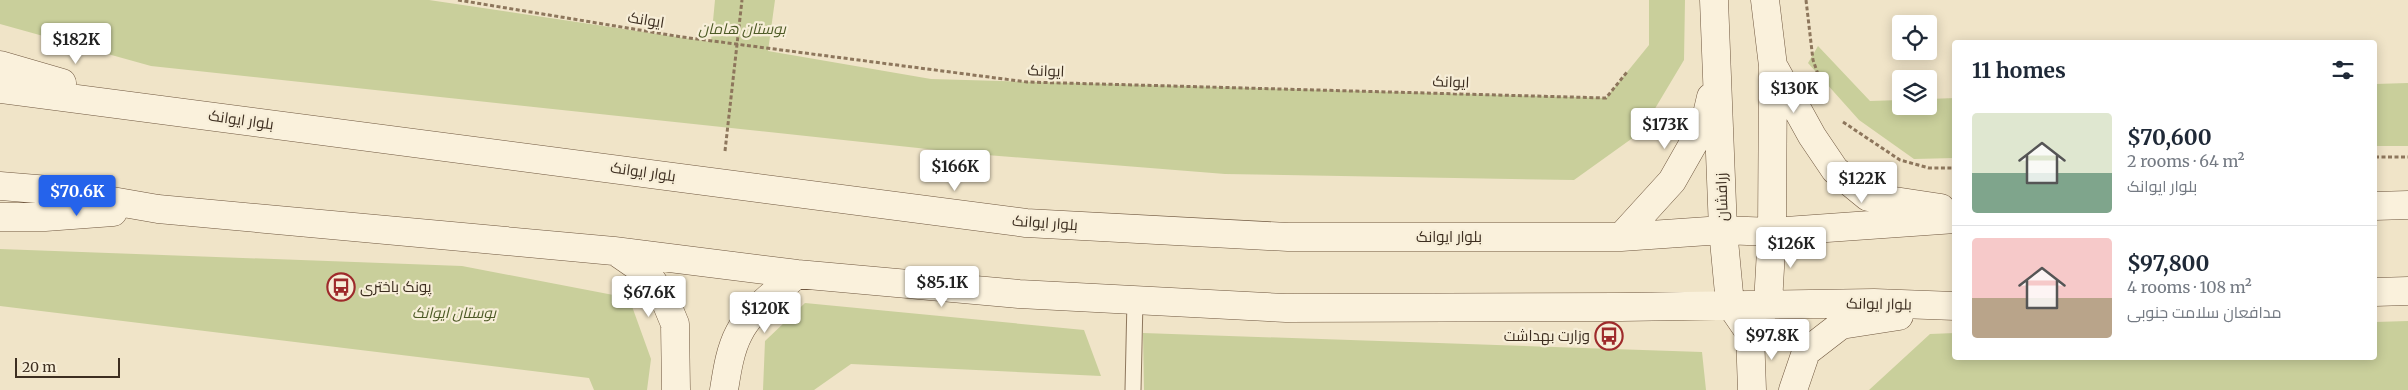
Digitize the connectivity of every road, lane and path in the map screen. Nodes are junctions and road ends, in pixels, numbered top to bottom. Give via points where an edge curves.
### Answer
1 (458, 0) edge
2 (742, 0) edge
3 (1714, 0) edge
4 (1766, 0) edge
5 (1806, 0) edge
6 (0, 65) edge
7 (1773, 66) junction
8 (1717, 67) junction
9 (1627, 72) dead end
10 (1822, 86) dead end
11 (0, 89) edge
12 (140, 106) junction
13 (1841, 121) dead end
14 (725, 151) dead end
15 (2408, 157) edge
16 (2377, 158) edge
17 (1952, 168) edge
18 (0, 186) edge
19 (2408, 205) edge
20 (2377, 206) edge
21 (158, 208) junction
22 (1952, 211) edge
23 (0, 217) edge
24 (1952, 219) edge
25 (1723, 230) junction
26 (1772, 232) junction
27 (1620, 236) junction
28 (614, 251) junction
29 (798, 274) junction
30 (2408, 291) edge
31 (2377, 292) edge
32 (1135, 300) junction
33 (1730, 304) junction
34 (1768, 304) junction
35 (1952, 307) edge
36 (1952, 307) edge
37 (1750, 333) junction
38 (676, 390) edge
39 (724, 390) edge
40 (1133, 390) edge
41 (1752, 390) edge
42 (1793, 390) edge

1 - 9 path, ایوانک via 682,37 1027,82 1606,98
2 - 14 path
3 - 8 main road, زرافشان
4 - 7 main road
5 - 10 path via 1813,60
6 - 12 main road
7 - 22 main road via 1835,170 1868,197
7 - 26 main road
8 - 25 main road, زرافشان
8 - 27 main road via 1701,131 1672,181
11 - 12 main road
12 - 27 main road, بلوار ایوانک via 1026,223 1288,237
13 - 17 path via 1900,160 1928,168
15 - 16 path
18 - 21 main road via 49,190
19 - 20 main road
21 - 23 main road via 45,217
21 - 28 main road, بلوار ایوانک
24 - 26 main road, بلوار ایوانک
25 - 26 main road, بلوار ایوانک
25 - 27 main road, بلوار ایوانک
25 - 33 main road, زرافشان
26 - 34 main road
28 - 29 main road, بلوار ایوانک
28 - 38 main road via 647,273 665,300 675,324
29 - 32 main road, بلوار ایوانک via 1019,294
29 - 39 main road via 761,306 739,332
30 - 31 main road
32 - 33 main road, بلوار ایوانک via 1286,308
32 - 40 lane
33 - 34 main road, بلوار ایوانک
33 - 37 main road
34 - 35 main road, بلوار ایوانک via 1874,302
34 - 37 main road
36 - 42 main road via 1841,325 1806,352
37 - 41 main road

